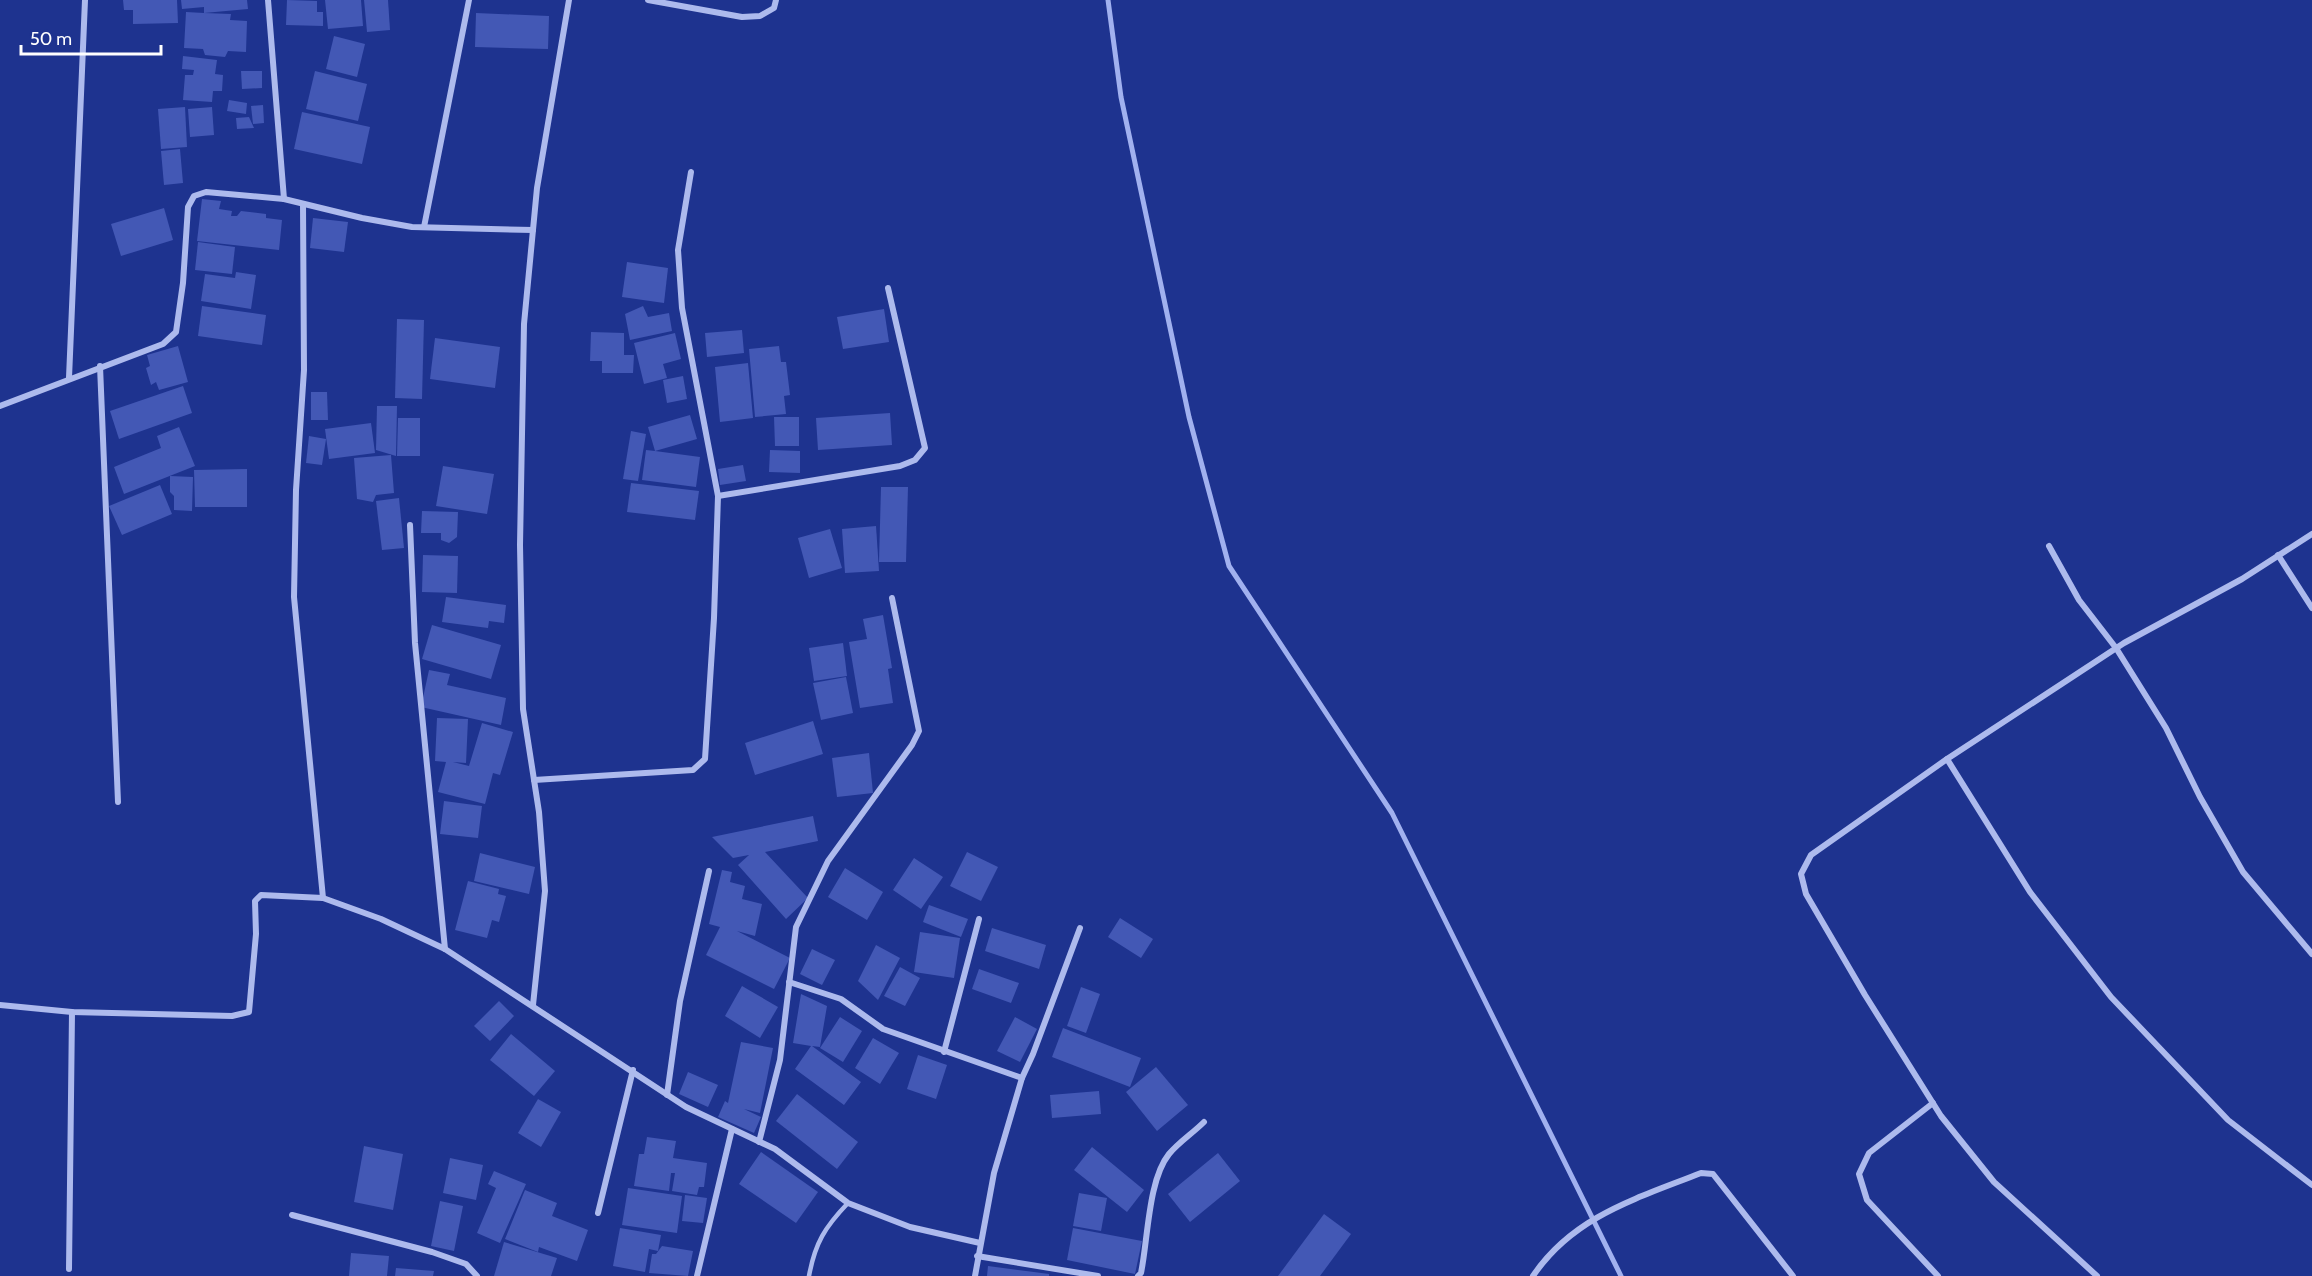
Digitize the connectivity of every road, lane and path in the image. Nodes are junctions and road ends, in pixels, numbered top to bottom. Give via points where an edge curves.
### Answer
1 (86, 0) edge
2 (268, 0) edge
3 (469, 0) edge
4 (569, 0) edge
5 (648, 0) edge
6 (776, 0) edge
7 (691, 172) dead end
8 (284, 199) junction
9 (303, 204) junction
10 (424, 227) junction
11 (533, 230) junction
12 (888, 288) dead end
13 (100, 366) junction
14 (69, 378) junction
15 (0, 406) edge
16 (718, 496) junction
17 (410, 525) dead end
18 (2312, 534) edge
19 (2049, 546) dead end
20 (2278, 555) junction
21 (892, 598) dead end
22 (2312, 608) edge
23 (2116, 648) junction
24 (1947, 759) junction
25 (534, 780) junction
26 (118, 802) dead end
27 (709, 871) dead end
28 (323, 898) junction
29 (979, 919) dead end
30 (1080, 928) dead end
31 (445, 950) junction
32 (2312, 954) edge
33 (789, 982) junction
34 (0, 1005) edge
35 (533, 1005) junction
36 (72, 1012) junction
37 (944, 1052) junction
38 (633, 1070) junction
39 (1022, 1078) junction
40 (668, 1095) junction
41 (1933, 1103) junction
42 (1204, 1122) dead end
43 (732, 1129) junction
44 (759, 1142) junction
45 (2312, 1185) edge
46 (848, 1203) junction
47 (598, 1213) dead end
48 (292, 1215) dead end
49 (980, 1243) junction
50 (977, 1256) junction
51 (69, 1269) dead end
52 (477, 1276) edge
53 (697, 1276) edge
54 (809, 1276) edge
55 (975, 1276) edge
56 (1098, 1276) edge
57 (1138, 1276) edge
58 (1533, 1276) edge
59 (1793, 1276) edge
60 (1938, 1276) edge
61 (2097, 1276) edge

1 - 14 street
2 - 8 street
3 - 10 street
4 - 11 street
5 - 6 street via 742,17 760,16 774,8
7 - 16 street via 678,250 682,308
8 - 9 street
8 - 13 street via 206,192 194,196 188,207 176,332 163,344
9 - 10 street
9 - 28 street via 304,370 294,597
10 - 11 street
11 - 25 street via 524,324 520,545 523,709
12 - 16 street via 925,448 915,460 900,466
13 - 14 street
13 - 26 street
14 - 15 street
16 - 25 street via 705,759 693,770
17 - 31 street via 415,643
18 - 20 street
19 - 23 street via 2079,600
20 - 22 street
20 - 23 street
21 - 33 street via 919,731 828,861 796,927
23 - 24 street
23 - 32 street via 2166,728 2243,872
24 - 41 street via 1811,855 1801,874 1806,894
24 - 45 street via 2031,892 2111,997 2228,1120
25 - 35 street via 545,891
27 - 40 street via 680,1001
28 - 31 street via 381,919
28 - 36 street via 261,895 255,901 249,1012 232,1016
29 - 37 street
30 - 39 street
31 - 35 street
33 - 37 street via 841,999 884,1029
33 - 44 street via 780,1060
34 - 36 street
35 - 38 street
36 - 51 street
37 - 39 street
38 - 40 street
38 - 47 street
39 - 49 street via 994,1173
40 - 43 street
41 - 60 street via 1869,1153 1859,1174 1867,1200
41 - 61 street via 1994,1182
42 - 57 street via 1168,1155 1152,1192 1145,1253
43 - 44 street
43 - 53 street
44 - 46 street via 775,1149
46 - 49 street via 910,1227
46 - 54 lane via 828,1225 814,1251
48 - 52 street via 432,1252 466,1264
49 - 50 street
50 - 55 street
50 - 56 street
58 - 59 street via 1581,1226 1612,1207 1701,1173 1713,1174

